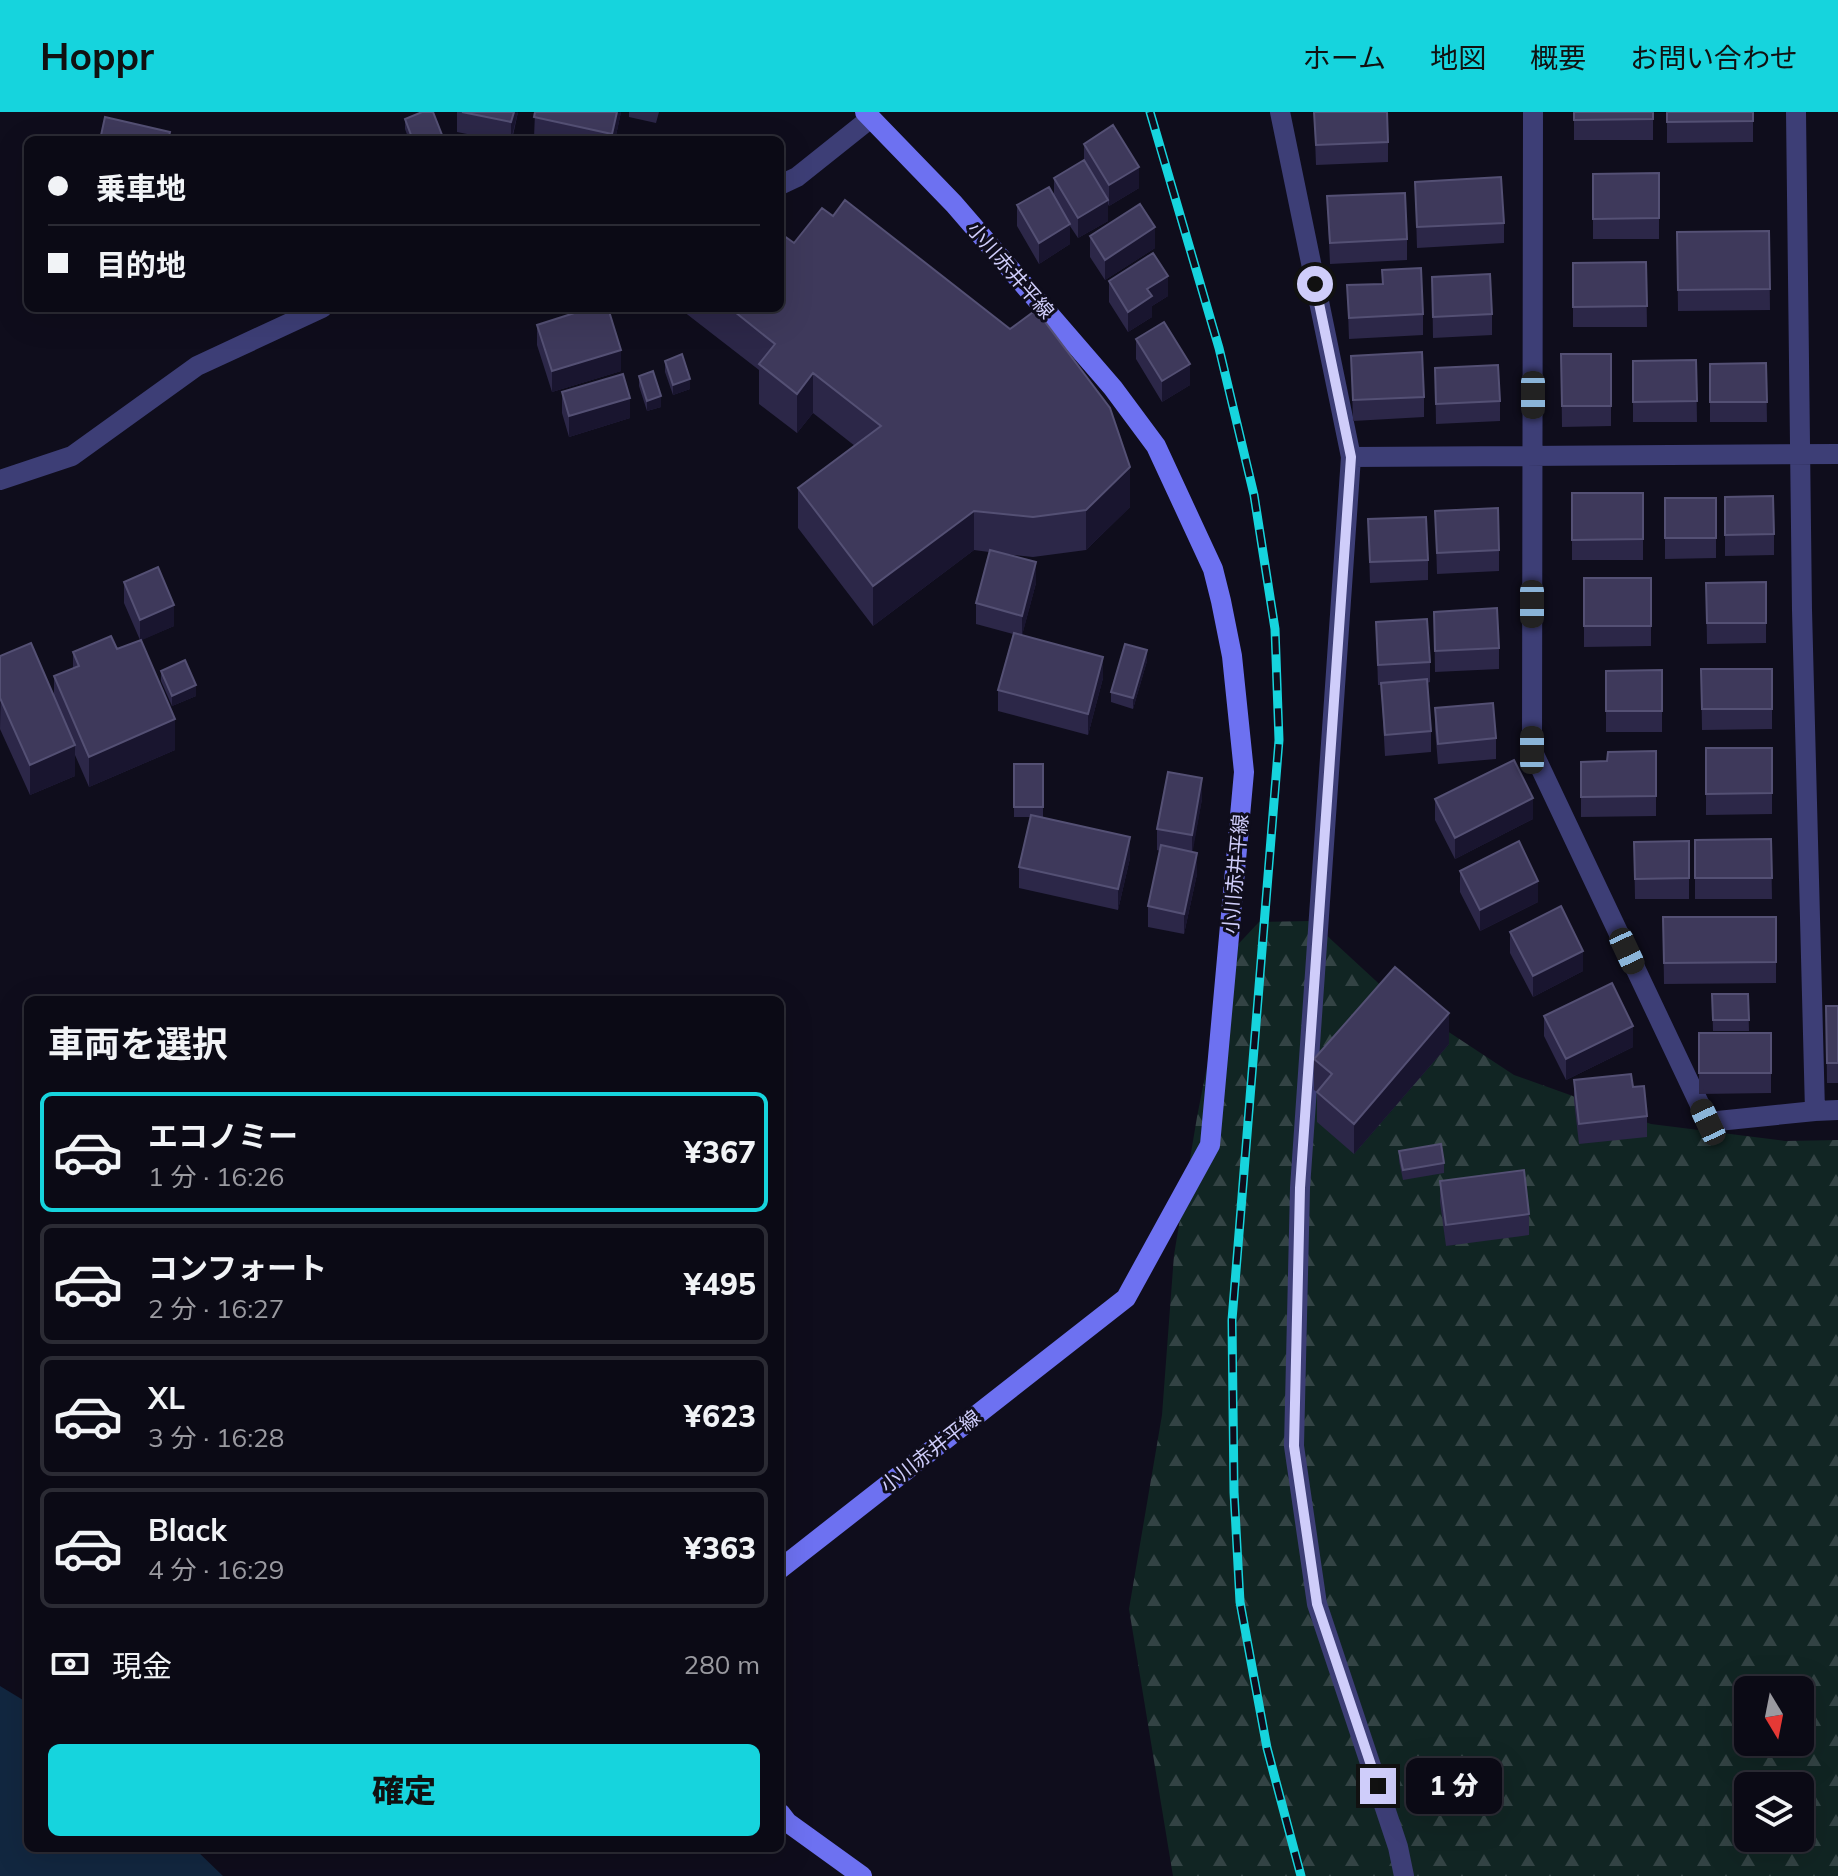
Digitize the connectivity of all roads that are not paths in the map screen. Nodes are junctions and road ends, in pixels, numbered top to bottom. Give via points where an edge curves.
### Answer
1 (1280, 112) edge
2 (1533, 112) edge
3 (1796, 112) edge
4 (868, 115) edge
5 (784, 183) edge
6 (313, 312) edge
7 (1799, 454) junction
8 (1838, 454) edge
9 (1351, 457) junction
10 (1533, 458) junction
11 (0, 480) edge
12 (1838, 1110) edge
13 (1815, 1111) junction
14 (784, 1566) edge
15 (784, 1818) edge
16 (862, 1876) edge
17 (1404, 1876) edge

1 - 9 street
2 - 10 street
3 - 7 street
4 - 5 street
4 - 14 main road, 小川赤井平線 via 954,204 1113,388 1156,446 1213,569 1232,656 1244,772 1210,1145 1126,1298
6 - 11 street via 197,366 72,456
7 - 8 street
7 - 10 street
7 - 13 street
9 - 10 street
9 - 17 street via 1300,1188 1294,1446 1317,1604
10 - 13 street via 1532,750 1708,1122
12 - 13 street
15 - 16 main road

